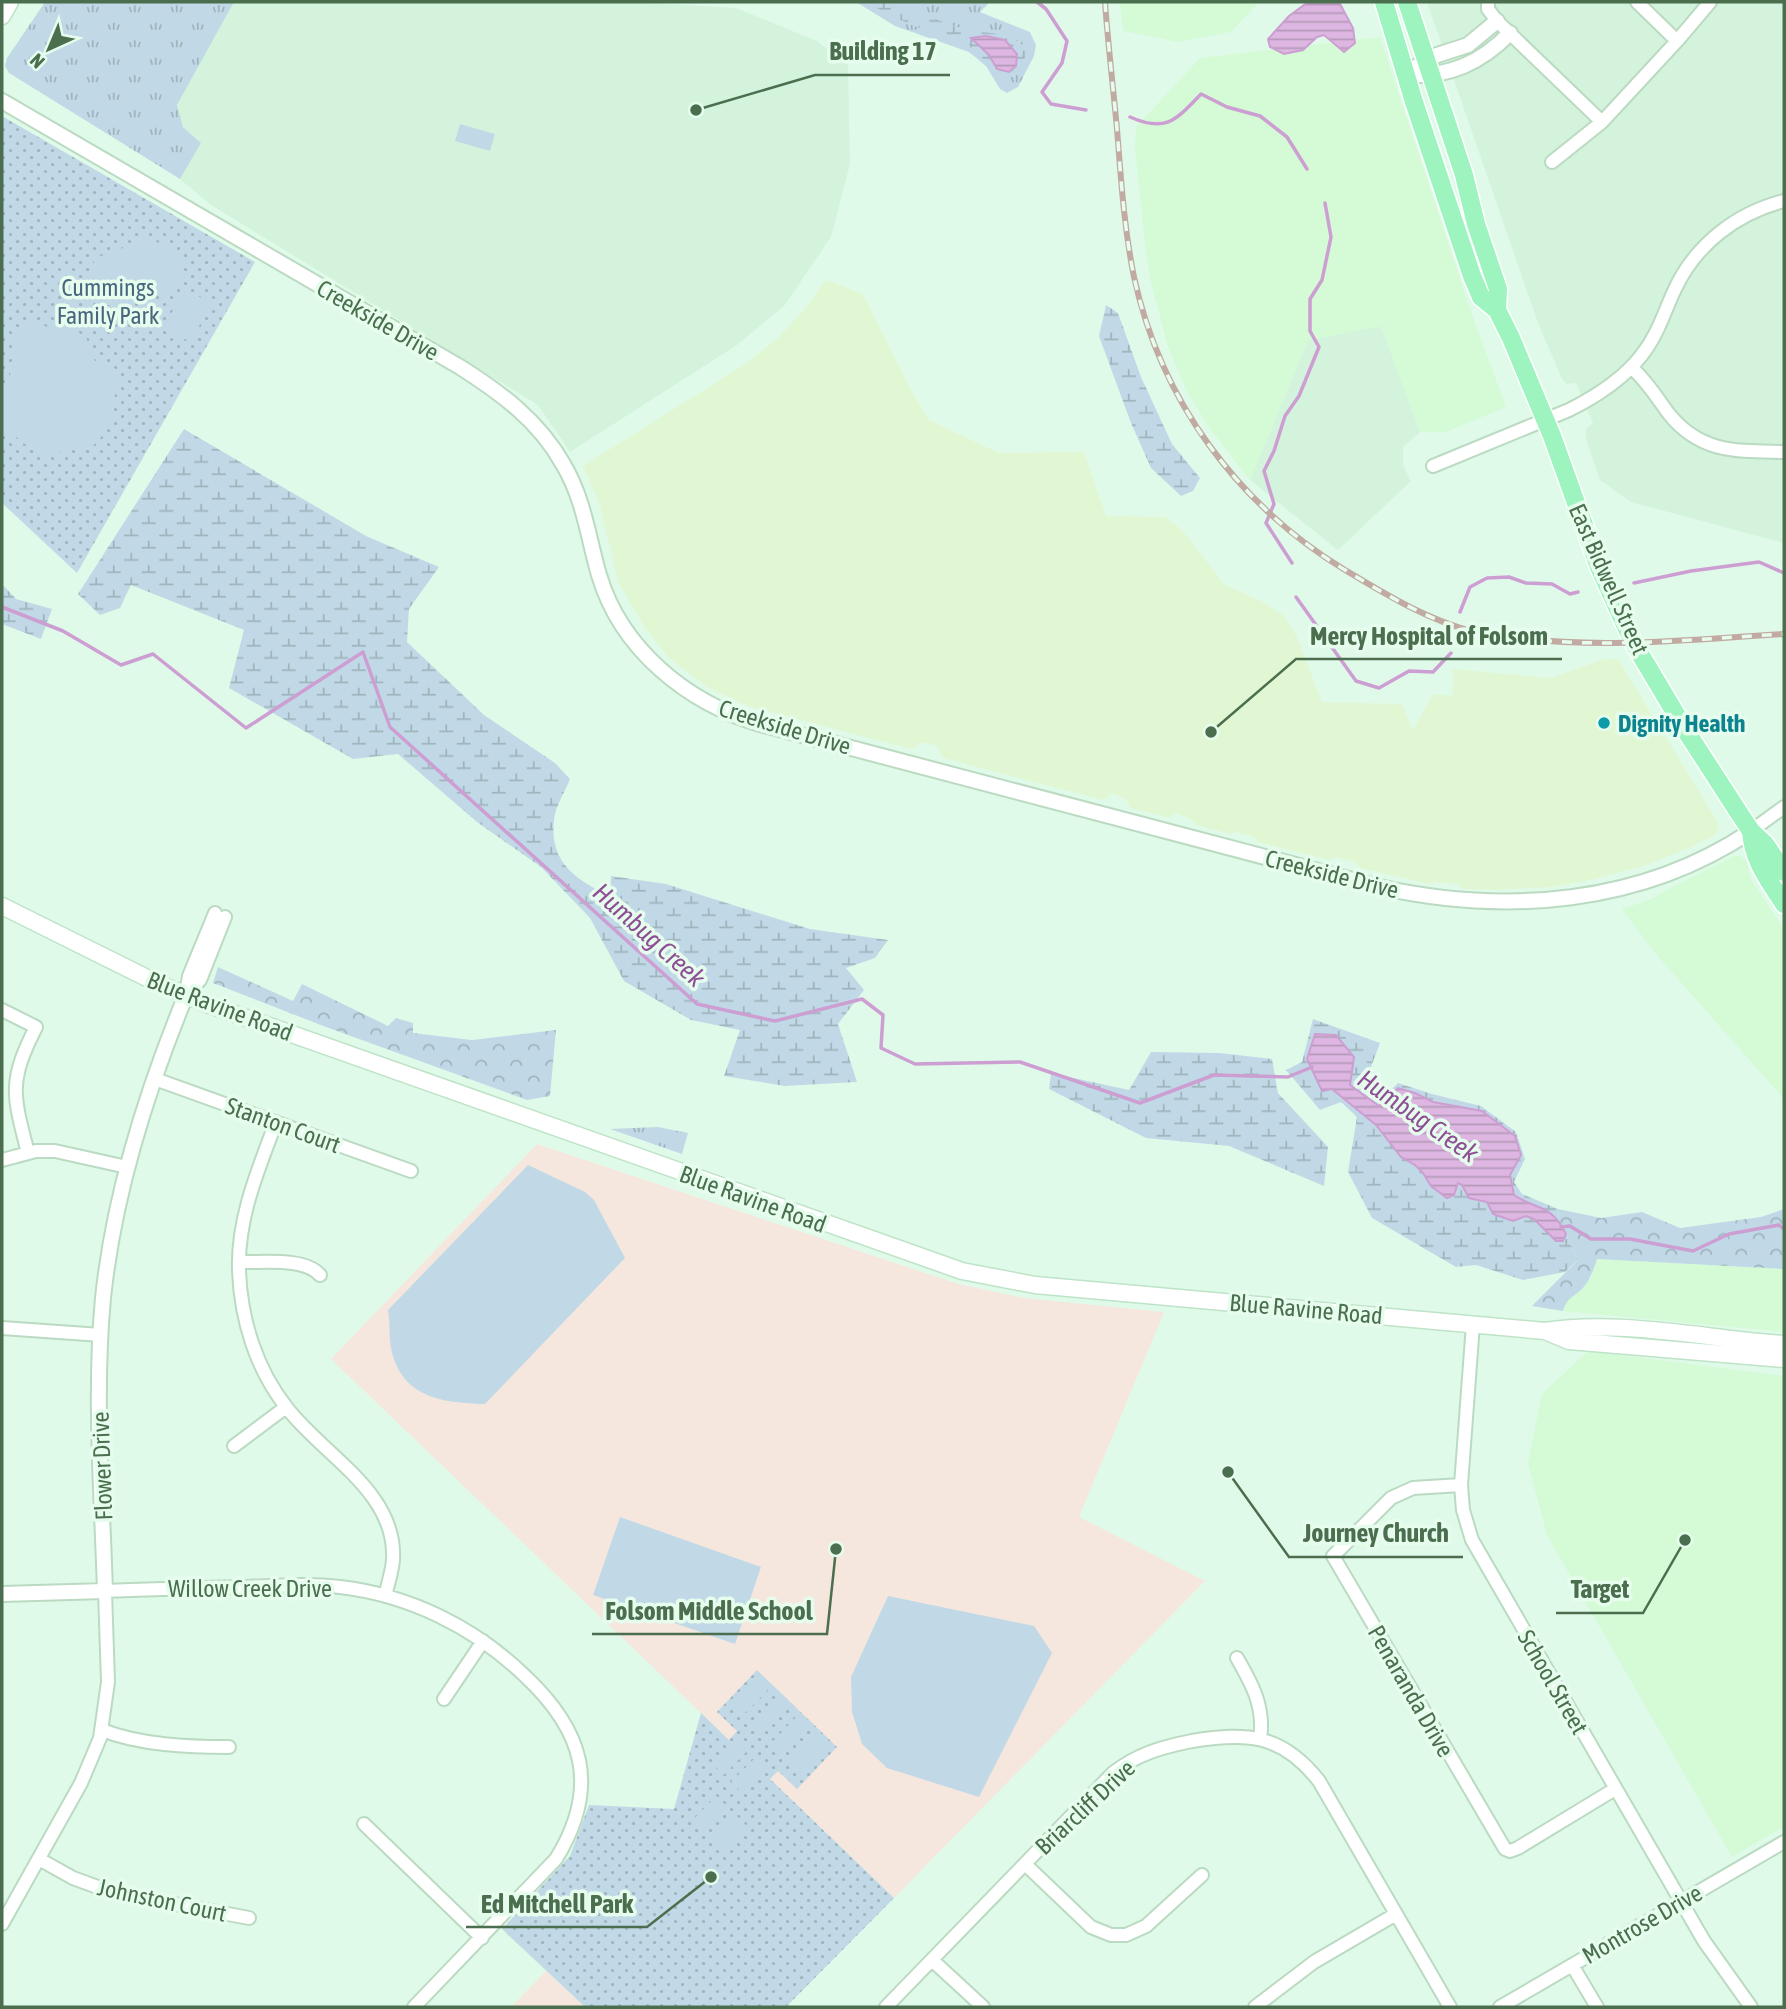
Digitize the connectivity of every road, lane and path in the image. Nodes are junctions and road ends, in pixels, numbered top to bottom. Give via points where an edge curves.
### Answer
1 (10, 2) edge
2 (1384, 2) edge
3 (1407, 2) edge
4 (1488, 2) edge
5 (1637, 2) edge
6 (1710, 2) edge
7 (2, 16) edge
8 (1497, 21) junction
9 (1510, 33) junction
10 (1677, 41) junction
11 (1428, 67) junction
12 (1408, 75) junction
13 (2, 100) edge
14 (1602, 122) junction
15 (1552, 162) dead end
16 (1784, 201) edge
17 (1497, 310) junction
18 (1632, 367) junction
19 (1545, 420) junction
20 (1784, 452) edge
21 (1433, 466) dead end
22 (1784, 807) edge
23 (1751, 831) junction
24 (1784, 873) edge
25 (1784, 904) edge
26 (2, 906) edge
27 (220, 915) dead end
28 (186, 995) junction
29 (2, 1010) edge
30 (155, 1079) junction
31 (276, 1122) junction
32 (28, 1153) junction
33 (2, 1160) edge
34 (127, 1167) junction
35 (411, 1171) dead end
36 (239, 1262) junction
37 (320, 1275) dead end
38 (1473, 1324) junction
39 (2, 1328) edge
40 (1545, 1331) junction
41 (1664, 1332) junction
42 (101, 1335) junction
43 (1597, 1343) junction
44 (1784, 1344) edge
45 (1784, 1359) edge
46 (286, 1407) junction
47 (234, 1446) dead end
48 (1461, 1485) junction
49 (106, 1591) junction
50 (2, 1594) edge
51 (385, 1596) junction
52 (483, 1641) junction
53 (1237, 1658) dead end
54 (444, 1699) dead end
55 (102, 1730) junction
56 (1260, 1739) junction
57 (229, 1748) dead end
58 (1615, 1788) junction
59 (364, 1824) dead end
60 (1784, 1842) edge
61 (39, 1859) junction
62 (1025, 1864) junction
63 (1202, 1875) dead end
64 (1681, 1902) junction
65 (1396, 1914) junction
66 (249, 1918) dead end
67 (2, 1924) edge
68 (482, 1938) junction
69 (932, 1960) junction
70 (1572, 1965) junction
71 (414, 2007) edge
72 (886, 2007) edge
73 (983, 2007) edge
74 (1255, 2007) edge
75 (1450, 2007) edge
76 (1500, 2007) edge
77 (1597, 2007) edge
78 (1751, 2007) edge

1 - 7 main road
2 - 12 main road, East Bidwell Street
3 - 11 main road, East Bidwell Street
4 - 8 street
5 - 10 street
6 - 10 street
8 - 9 street
8 - 11 street via 1468,45
9 - 11 street via 1483,57 1462,67
9 - 14 street
10 - 14 street
11 - 12 street
11 - 17 main road, East Bidwell Street via 1498,289
12 - 17 main road, East Bidwell Street via 1472,276 1481,297
13 - 23 street, Creekside Drive via 460,367 514,405 536,425 564,466 584,509 600,577 624,626 661,670 693,695 729,714 1379,887 1451,900 1533,901 1634,886 1684,868
14 - 15 street
16 - 18 street via 1738,220 1710,240 1675,288 1651,342
17 - 19 main road, East Bidwell Street
18 - 19 street via 1586,401
18 - 20 street via 1672,418 1695,437 1736,452
19 - 21 street
19 - 23 main road, East Bidwell Street via 1618,612 1686,731
22 - 23 street, Creekside Drive
23 - 24 main road, East Bidwell Street
23 - 25 main road, East Bidwell Street via 1752,850
26 - 28 main road, Blue Ravine Road
27 - 28 street, Flower Drive via 188,976
28 - 30 street, Flower Drive
28 - 38 main road, Blue Ravine Road via 962,1271 1035,1285
29 - 32 street via 36,1027 15,1084
30 - 31 street, Stanton Court
30 - 34 street, Flower Drive
31 - 35 street, Stanton Court
31 - 36 street via 244,1215
32 - 33 street
32 - 34 street via 65,1151
34 - 42 street, Flower Drive via 109,1253
36 - 37 street via 303,1264
36 - 46 street via 252,1344
38 - 40 main road, Blue Ravine Road
38 - 48 street, School Street
39 - 42 street
40 - 41 main road, Blue Ravine Road via 1584,1327
40 - 43 main road, Blue Ravine Road via 1569,1341
41 - 43 main road via 1647,1339 1602,1336
41 - 44 main road, Blue Ravine Road
42 - 49 street, Flower Drive
43 - 45 main road, Blue Ravine Road
46 - 47 street
46 - 51 street via 383,1512 393,1549
48 - 58 street, School Street via 1467,1525 1478,1555
48 - 58 street, Penaranda Drive via 1413,1488 1391,1498 1333,1556 1506,1850 1518,1848
49 - 50 street, Willow Creek Drive
49 - 51 street, Willow Creek Drive via 306,1585
49 - 55 street, Flower Drive via 108,1682
51 - 52 street, Willow Creek Drive via 443,1618
52 - 54 street
52 - 68 street, Willow Creek Drive via 510,1661 556,1708 576,1748 581,1783 576,1819 566,1844
53 - 56 street via 1258,1696
55 - 57 street via 178,1745
55 - 61 street, Flower Drive via 82,1783
56 - 62 street, Briarcliff Drive via 1226,1735 1139,1755 1112,1773
56 - 65 street, Briarcliff Drive via 1288,1751 1314,1775
58 - 64 street, School Street
59 - 68 street
60 - 64 street, Montrose Drive
61 - 66 street, Johnston Court via 111,1892
61 - 67 street, Flower Drive
62 - 63 street via 1091,1927 1118,1936 1146,1926
62 - 69 street, Briarcliff Drive
64 - 70 street, Montrose Drive
64 - 78 street, School Street
65 - 74 street via 1314,1962
65 - 75 street, Briarcliff Drive
68 - 71 street, Willow Creek Drive
69 - 72 street, Briarcliff Drive
69 - 73 street
70 - 76 street, Montrose Drive
70 - 77 street

